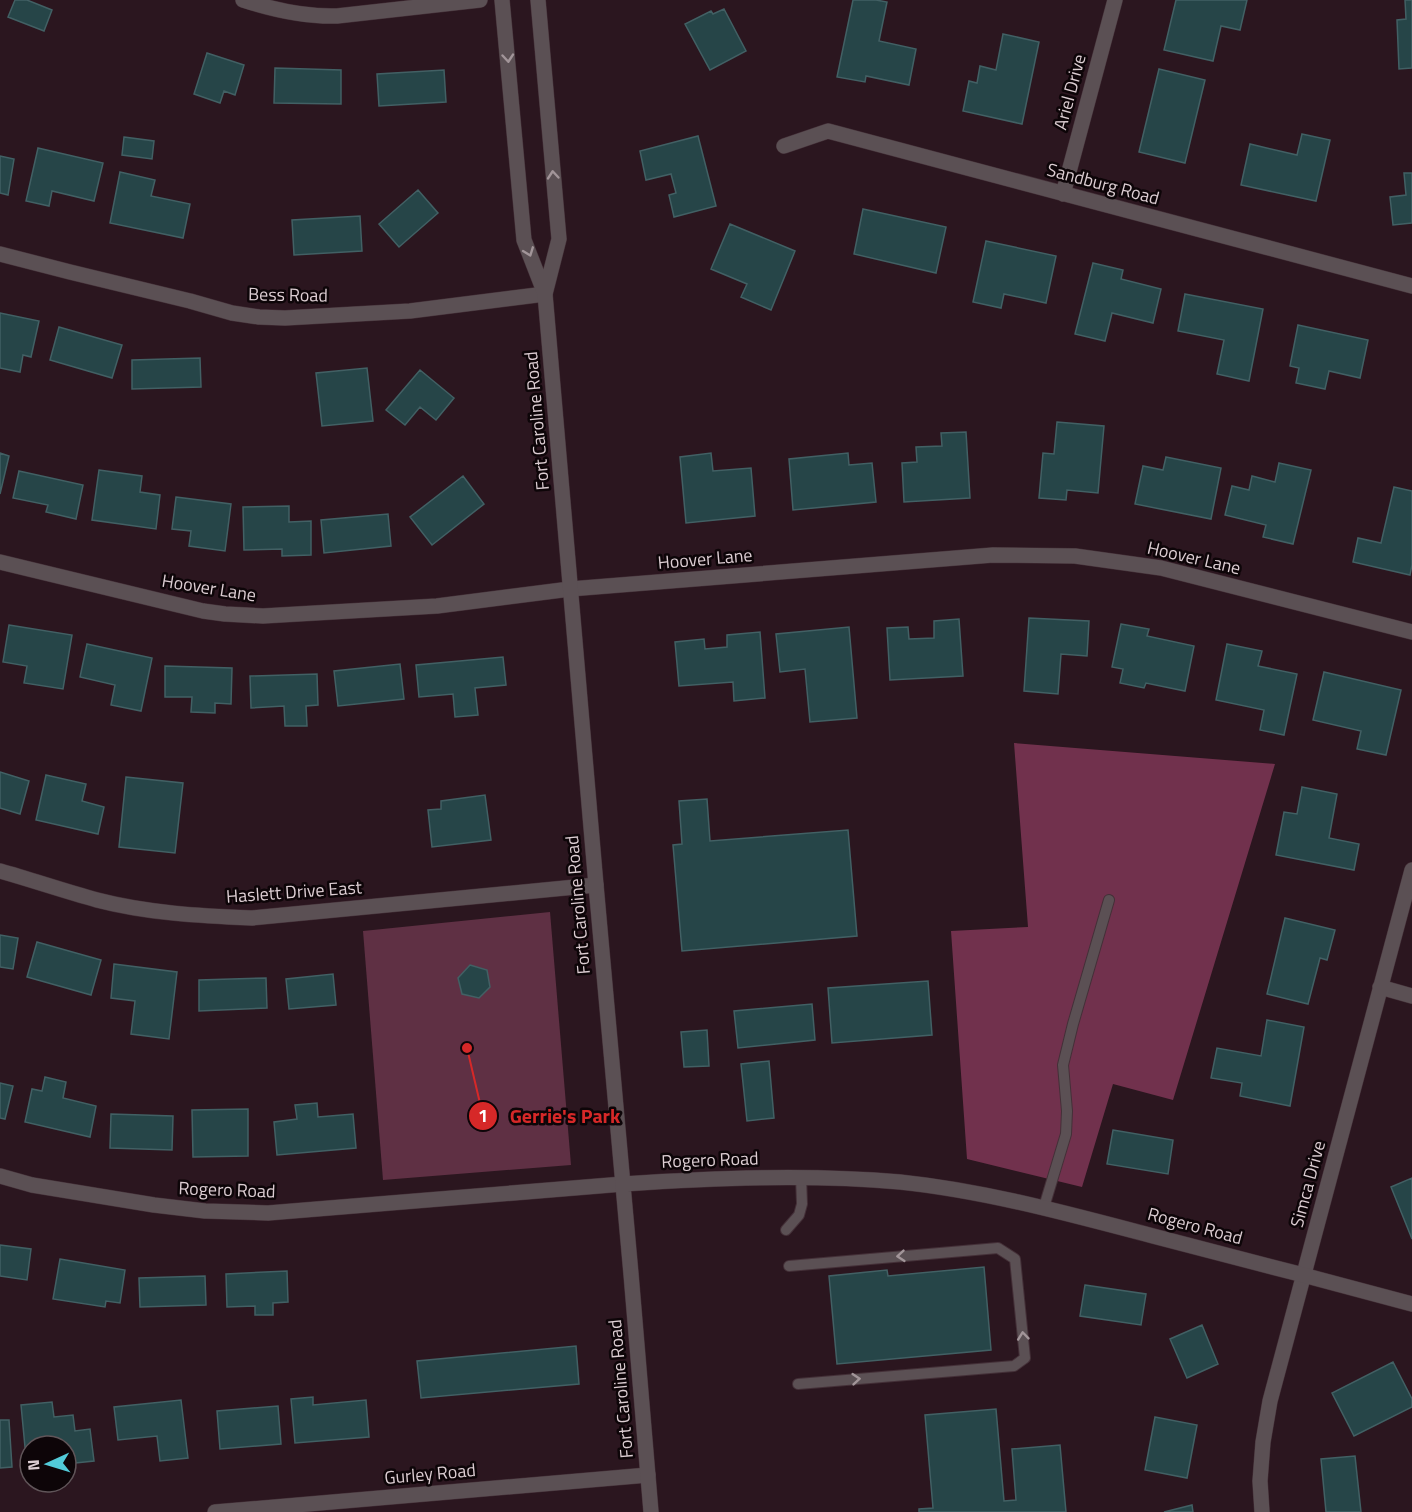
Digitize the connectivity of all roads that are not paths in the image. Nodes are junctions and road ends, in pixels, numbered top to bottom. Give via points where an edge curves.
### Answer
1 (243, 0) edge
2 (480, 0) edge
3 (502, 0) edge
4 (538, 0) edge
5 (1115, 0) edge
6 (784, 146) dead end
7 (1063, 194) junction
8 (0, 254) edge
9 (1412, 286) edge
10 (545, 294) junction
11 (0, 562) edge
12 (570, 589) junction
13 (1412, 632) edge
14 (1412, 870) edge
15 (0, 871) edge
16 (596, 885) junction
17 (1109, 900) dead end
18 (1380, 987) junction
19 (1412, 996) edge
20 (0, 1176) edge
21 (801, 1177) junction
22 (623, 1184) junction
23 (1044, 1207) junction
24 (786, 1230) dead end
25 (789, 1266) dead end
26 (1304, 1275) junction
27 (1412, 1304) edge
28 (798, 1384) dead end
29 (648, 1475) junction
30 (215, 1512) edge
31 (651, 1512) edge
32 (1262, 1512) edge

1 - 2 street via 284,12 328,17
3 -> 10 street, Fort Caroline Road via 524,240
10 -> 4 street, Fort Caroline Road via 559,239
5 - 7 street, Ariel Drive
6 - 7 street, Sandburg Road via 828,131
7 - 9 street, Sandburg Road
8 - 10 street, Bess Road via 232,314 259,317 410,311
10 - 12 street, Fort Caroline Road
11 - 12 street, Hoover Lane via 203,610 263,616 437,606
12 - 13 street, Hoover Lane via 993,555 1075,556 1161,568
12 - 16 street, Fort Caroline Road
14 - 18 street, Simca Drive
15 - 16 street, Haslett Drive East via 98,900 204,916 252,918
16 - 22 street, Fort Caroline Road
17 - 23 lane via 1063,1065 1066,1134
18 - 19 street
18 - 26 street, Simca Drive
20 - 22 street, Rogero Road via 154,1205 268,1213
21 - 22 street, Rogero Road
21 - 23 street, Rogero Road via 902,1183
21 - 24 lane via 799,1215
22 - 29 street, Fort Caroline Road
23 - 26 street, Rogero Road
28 -> 25 lane via 1014,1366 1025,1358 1015,1259 998,1248
26 - 27 street, Rogero Road
26 - 32 street, Simca Drive via 1270,1401 1260,1481
29 - 30 street, Gurley Road
29 - 31 street, Fort Caroline Road

